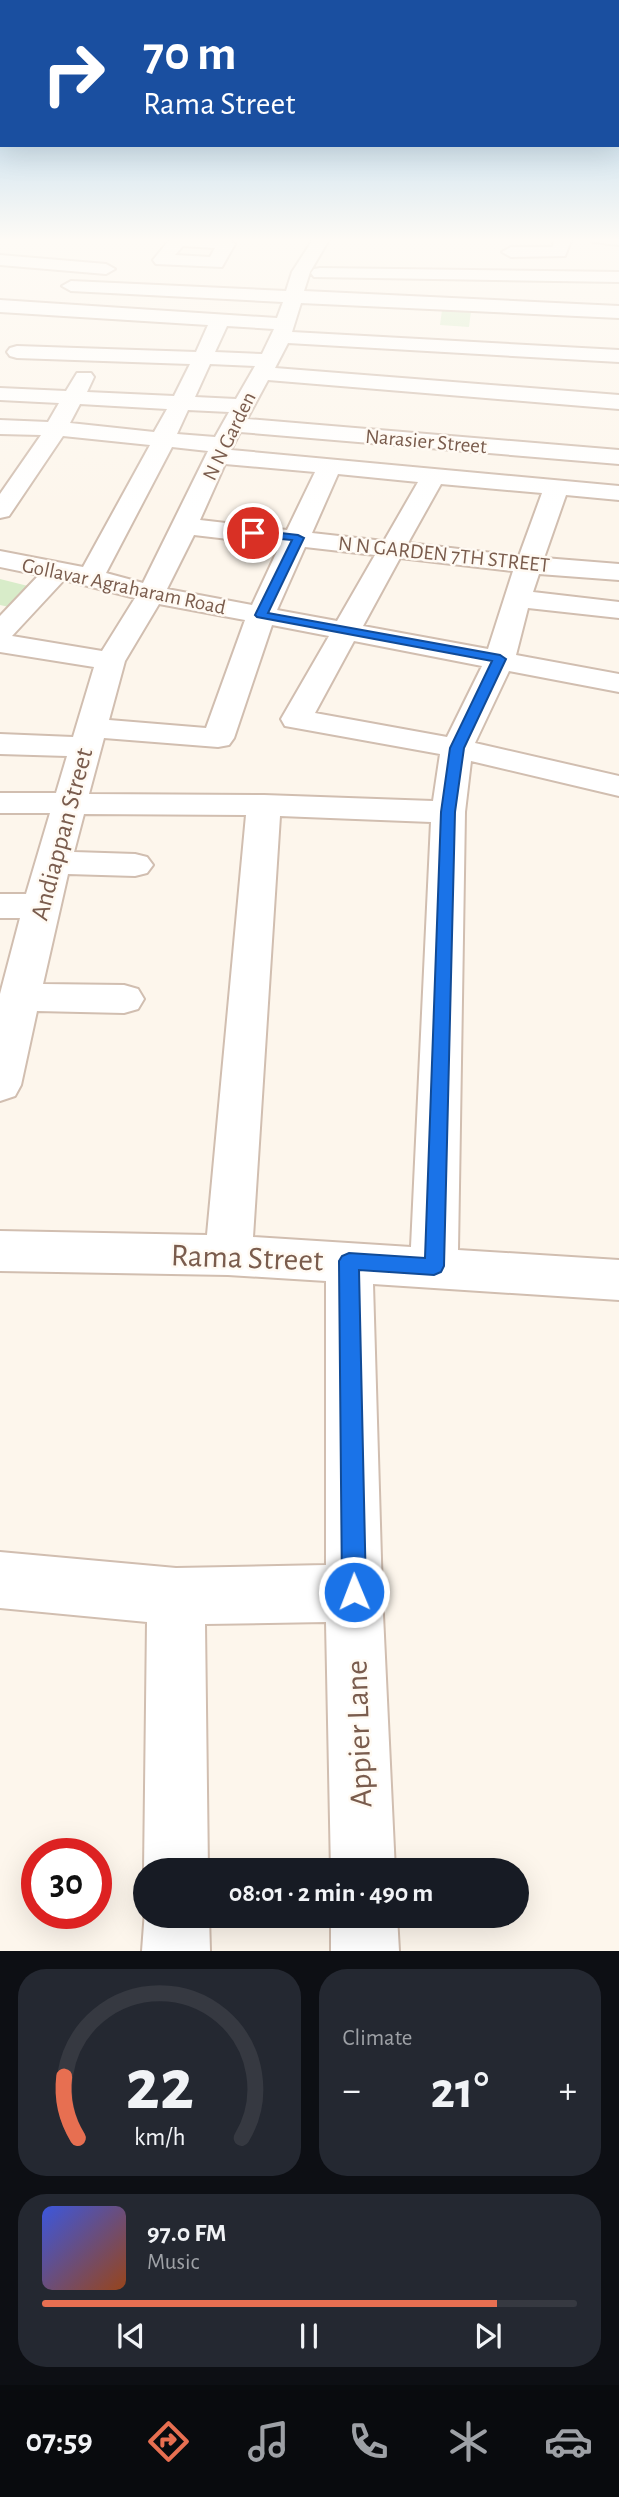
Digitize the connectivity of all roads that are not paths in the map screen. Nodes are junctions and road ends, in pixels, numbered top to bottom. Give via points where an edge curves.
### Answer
1 (34, 329) edge
2 (112, 329) edge
3 (171, 329) edge
4 (216, 329) edge
5 (271, 329) edge
6 (283, 331) junction
7 (98, 353) junction
8 (155, 356) junction
9 (619, 356) edge
10 (202, 359) junction
11 (7, 365) edge
12 (264, 366) junction
13 (0, 394) edge
14 (72, 397) junction
15 (183, 402) junction
16 (619, 402) edge
17 (0, 427) edge
18 (57, 429) junction
19 (229, 433) junction
20 (165, 438) junction
21 (619, 457) edge
22 (330, 466) junction
23 (435, 475) junction
24 (556, 488) junction
25 (619, 493) edge
26 (0, 511) edge
27 (185, 526) junction
28 (298, 538) junction
29 (391, 550) junction
30 (0, 559) edge
31 (529, 565) junction
32 (58, 570) junction
33 (619, 572) edge
34 (91, 577) junction
35 (150, 594) junction
36 (517, 598) junction
37 (619, 610) edge
38 (261, 615) junction
39 (345, 631) junction
40 (0, 633) edge
41 (0, 643) edge
42 (500, 659) junction
43 (110, 661) junction
44 (619, 683) edge
45 (88, 738) junction
46 (0, 744) edge
47 (457, 748) junction
48 (619, 786) edge
49 (0, 803) edge
50 (68, 805) junction
51 (264, 805) junction
52 (448, 812) junction
53 (55, 862) junction
54 (135, 865) dead end
55 (0, 906) edge
56 (41, 906) junction
57 (18, 997) junction
58 (124, 999) dead end
59 (0, 1085) edge
60 (0, 1251) edge
61 (228, 1255) junction
62 (349, 1261) junction
63 (434, 1266) junction
64 (619, 1280) edge
65 (0, 1580) edge
66 (354, 1592) junction
67 (176, 1596) junction
68 (176, 1858) edge
69 (363, 1858) edge
70 (176, 1928) edge
71 (364, 1928) edge
72 (176, 1951) edge
73 (365, 1951) edge

1 - 11 street
2 - 7 street
3 - 8 street
4 - 10 street
5 - 6 street
6 - 9 street
6 - 12 street, N N Garden
7 - 8 street
7 - 11 street
7 - 14 street
8 - 10 street
10 - 12 street
10 - 15 street
12 - 16 street
12 - 19 street, N N Garden
13 - 14 street
14 - 15 street
14 - 18 street
15 - 19 street
15 - 20 street
17 - 18 street
18 - 20 street
18 - 26 street
19 - 20 street
19 - 21 street, Narasier Street
19 - 22 street
19 - 27 street, N N Garden
20 - 34 street
22 - 23 street
22 - 28 street
23 - 24 street
23 - 29 street
24 - 25 street
24 - 31 street
27 - 28 street, N N GARDEN 7TH STREET
27 - 35 street, N N Garden
28 - 29 street, N N GARDEN 7TH STREET
28 - 38 street
29 - 31 street, N N GARDEN 7TH STREET
29 - 39 street
30 - 32 street, Gollavar Agraharam Road
31 - 33 street, N N GARDEN 7TH STREET
31 - 36 street
32 - 34 street, Gollavar Agraharam Road
32 - 40 street
34 - 35 street, Gollavar Agraharam Road
35 - 38 street, Gollavar Agraharam Road
35 - 43 street, Andiappan Street
36 - 37 street
36 - 42 street
38 - 39 street, Gollavar Agraharam Road
38 - 45 street via 218,738
39 - 42 street, Gollavar Agraharam Road
39 - 47 street via 296,719
41 - 43 street
42 - 44 street, Gollavar Agraharam Road
42 - 47 street
43 - 45 street, Andiappan Street
45 - 46 street
45 - 50 street, Andiappan Street
47 - 48 street
47 - 52 street
49 - 50 street
50 - 51 street
50 - 53 street, Andiappan Street
51 - 52 street
51 - 61 street
52 - 63 street
53 - 54 street
53 - 56 street, Andiappan Street
55 - 56 street
56 - 57 street, Andiappan Street
57 - 58 street
57 - 59 street, Andiappan Street
60 - 61 street, Rama Street
61 - 62 street, Rama Street
62 - 63 street, Rama Street
62 - 66 street, Appier Lane
63 - 64 street, Rama Street
65 - 67 street
66 - 67 street
66 - 69 street, Appier Lane
67 - 68 street
70 - 72 street
71 - 73 street

